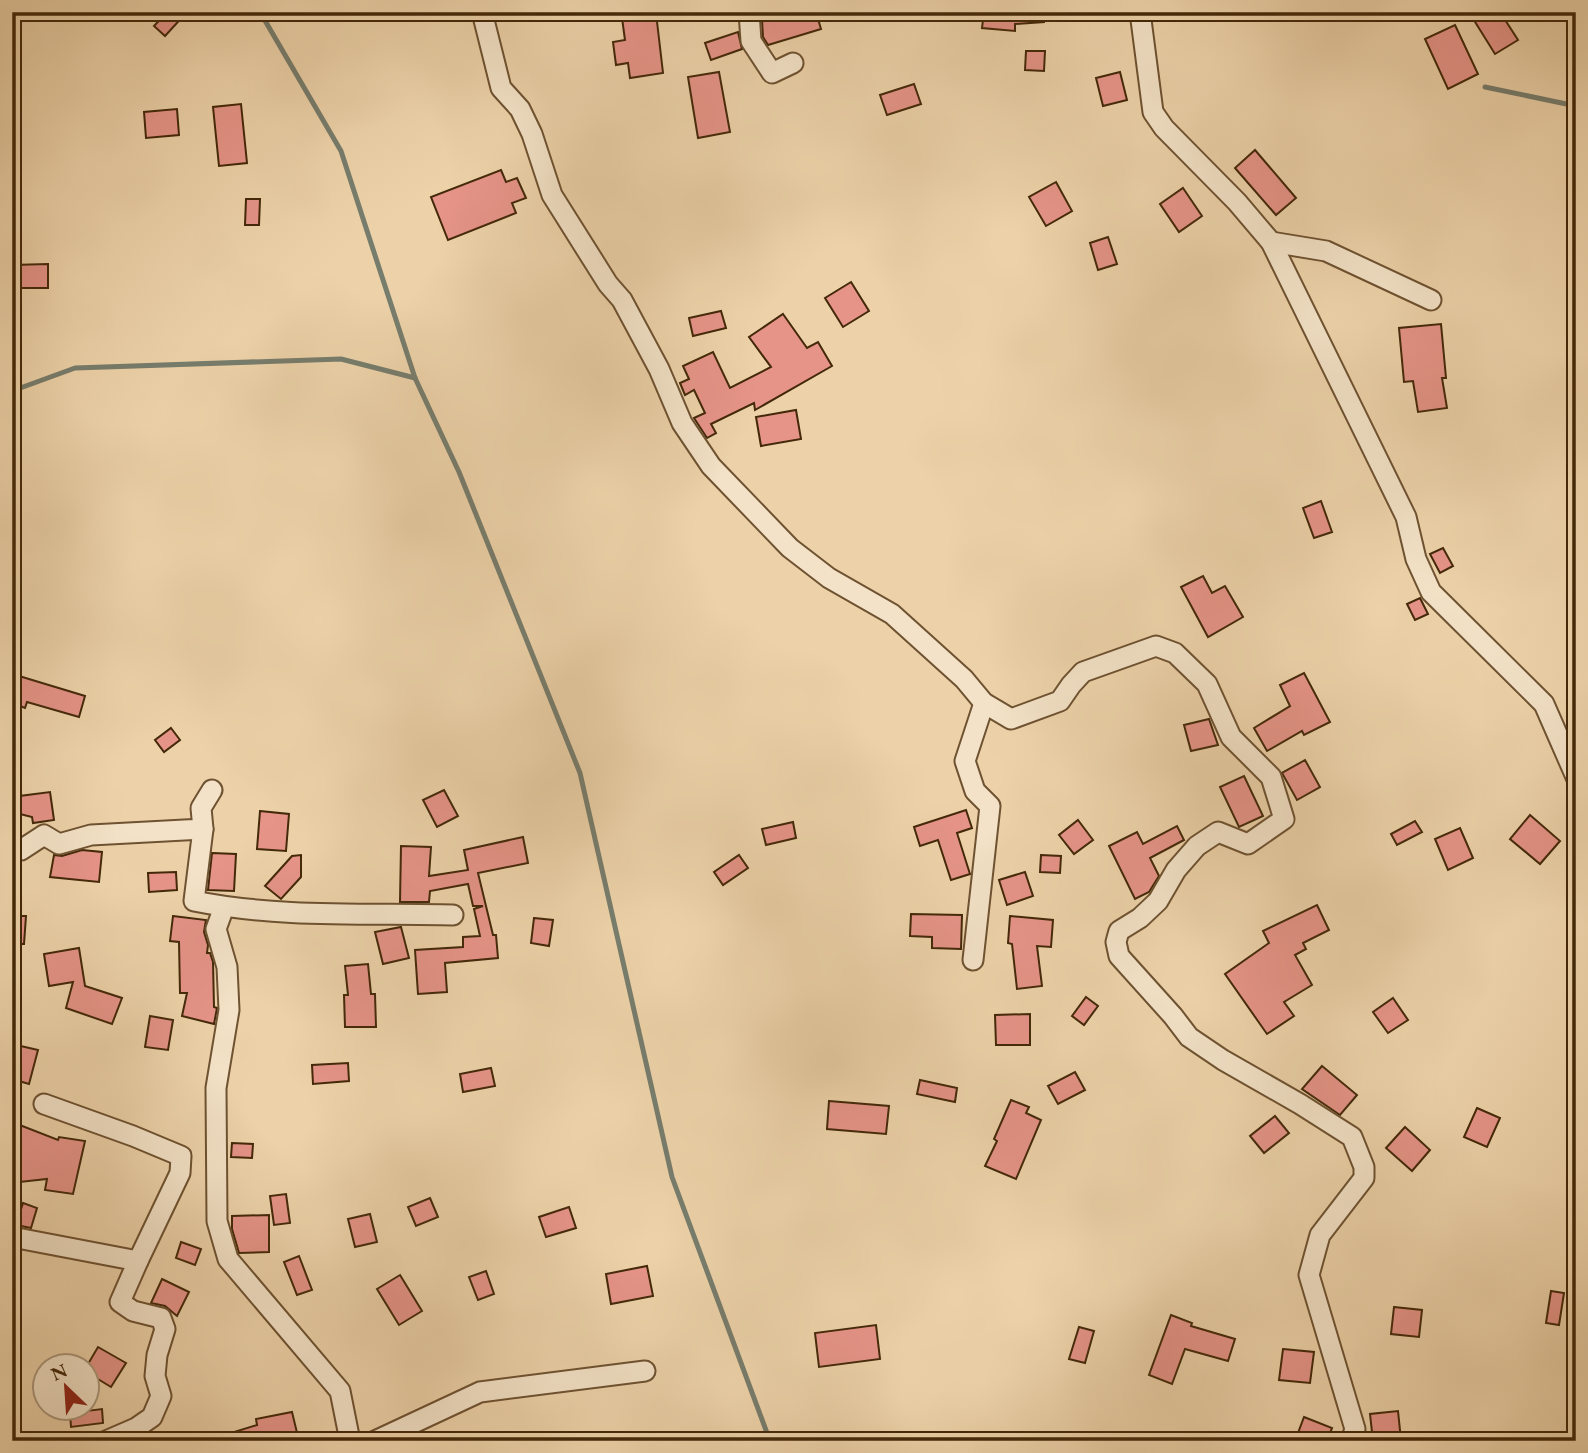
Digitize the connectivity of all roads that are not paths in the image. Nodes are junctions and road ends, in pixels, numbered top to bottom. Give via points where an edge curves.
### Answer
1 (482, 12) edge
2 (749, 12) edge
3 (1140, 12) edge
4 (793, 63) dead end
5 (1271, 242) junction
6 (1431, 300) dead end
7 (984, 704) junction
8 (1576, 777) edge
9 (212, 790) dead end
10 (203, 829) junction
11 (12, 850) edge
12 (225, 907) junction
13 (453, 915) dead end
14 (973, 960) dead end
15 (44, 1104) dead end
16 (12, 1237) edge
17 (138, 1261) junction
18 (645, 1371) dead end
19 (106, 1441) edge
20 (350, 1441) edge
21 (375, 1441) edge
22 (1351, 1441) edge

1 - 7 street via 500,88 520,109 552,195 622,300 682,423 711,466 790,548 829,578 892,614 964,679
2 - 4 street via 751,41 772,73
3 - 5 street via 1153,111
5 - 6 street via 1326,251
5 - 8 street via 1406,517 1416,559 1431,592 1544,704
7 - 14 street via 965,761 975,791 989,806
7 - 22 street via 1011,719 1060,701 1083,672 1156,646 1175,653 1207,684 1231,737 1271,777 1284,818 1248,844 1218,832 1196,846 1158,901 1119,931 1116,942 1119,956 1189,1037 1352,1137 1364,1178 1320,1235 1309,1275 1355,1429
9 - 10 street via 201,808
10 - 11 street via 91,835 59,844 44,835 21,850
10 - 12 street via 194,901
12 - 13 street
12 - 20 street via 216,929 227,967 229,1010 216,1088 217,1221 228,1259 340,1391
15 - 17 street via 181,1156 180,1173
16 - 17 street
17 - 19 street via 120,1301 133,1311 161,1318 165,1329 155,1376 161,1396 152,1417
18 - 21 street via 480,1392

